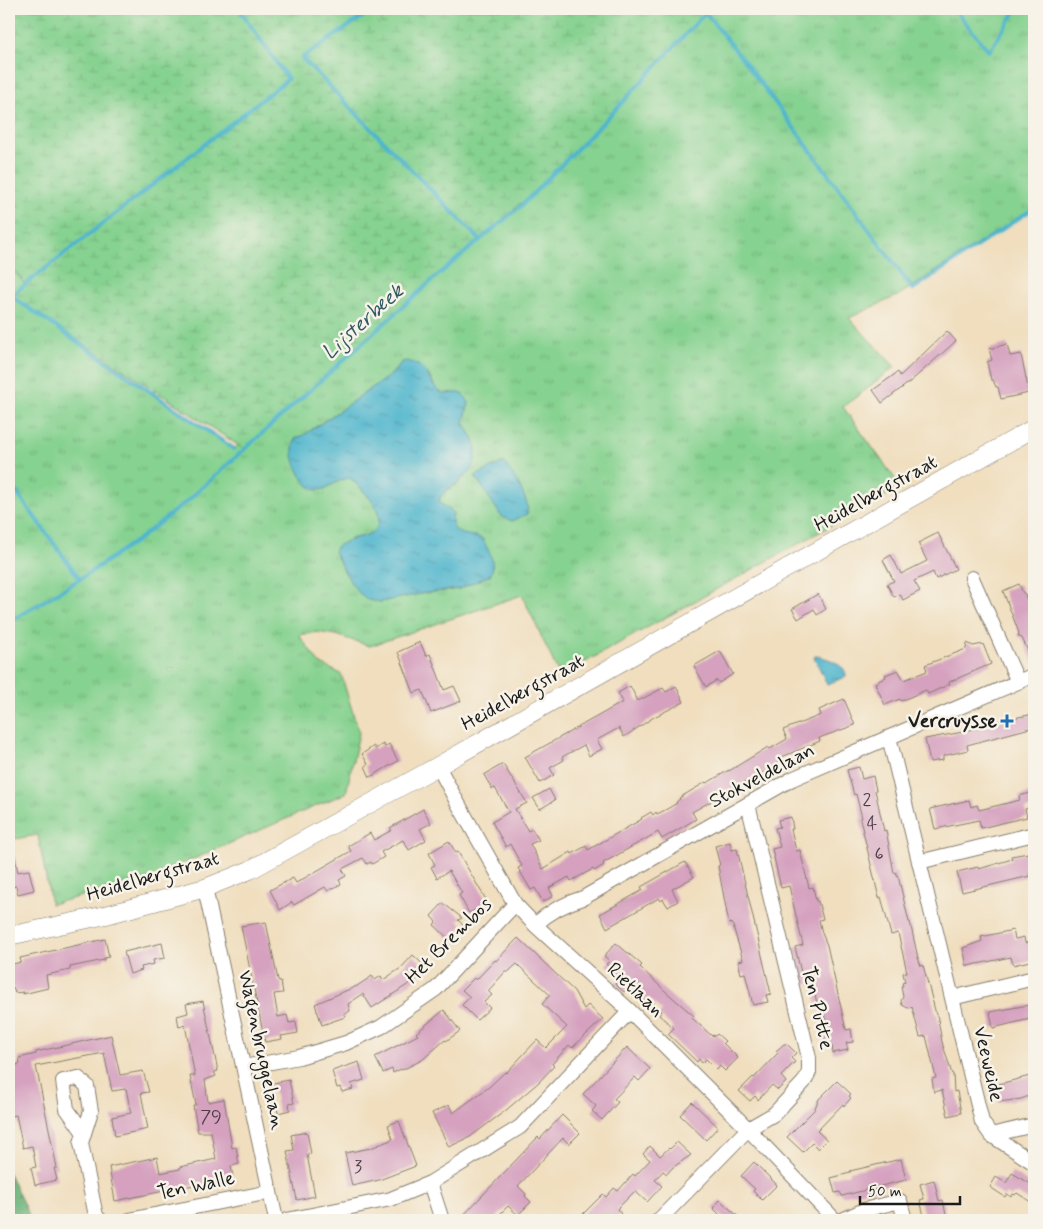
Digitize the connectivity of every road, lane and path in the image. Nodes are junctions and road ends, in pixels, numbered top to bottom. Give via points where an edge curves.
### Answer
1 (1034, 428) edge
2 (972, 578) dead end
3 (1034, 674) edge
4 (1018, 682) junction
5 (889, 737) junction
6 (438, 766) junction
7 (748, 804) junction
8 (1034, 834) edge
9 (919, 862) junction
10 (205, 888) junction
11 (515, 904) junction
12 (535, 925) junction
13 (9, 936) edge
14 (1034, 978) edge
15 (952, 998) junction
16 (630, 1011) junction
17 (244, 1067) junction
18 (1034, 1125) edge
19 (748, 1129) junction
20 (84, 1133) dead end
21 (991, 1135) junction
22 (1034, 1163) edge
23 (430, 1183) junction
24 (270, 1192) junction
25 (100, 1220) edge
26 (130, 1220) edge
27 (276, 1220) edge
28 (287, 1220) edge
29 (442, 1220) edge
30 (659, 1220) edge
31 (835, 1220) edge
32 (842, 1220) edge
33 (905, 1220) edge

1 - 6 main road, Heidelbergstraat
2 - 4 street
3 - 4 street, Stokveldelaan
4 - 5 street, Stokveldelaan
5 - 7 street, Stokveldelaan via 792,779
5 - 9 street, Veeweide
6 - 10 main road, Heidelbergstraat via 250,870
6 - 11 street, Rietlaan
7 - 12 street, Stokveldelaan via 542,918
7 - 19 street, Ten Putte via 810,1067 804,1082 774,1114
8 - 9 street
9 - 15 street, Veeweide
10 - 13 main road, Heidelbergstraat
10 - 17 street, Wagenbruggelaan
11 - 12 street, Rietlaan
11 - 17 street, Het Brembos via 436,988 381,1027 346,1043 300,1057
12 - 16 street, Rietlaan
14 - 15 street
15 - 21 street, Veeweide via 980,1115
16 - 19 street, Rietlaan
16 - 23 street via 520,1127
17 - 24 street, Wagenbruggelaan
18 - 21 street
19 - 30 street, Ten Putte
19 - 31 street, Rietlaan
20 - 25 street via 82,1149 96,1216
21 - 22 street, Veeweide
23 - 28 street via 391,1199
23 - 29 street
24 - 26 street, Ten Walle
24 - 27 street, Wagenbruggelaan
32 - 33 street via 864,1210 900,1201

